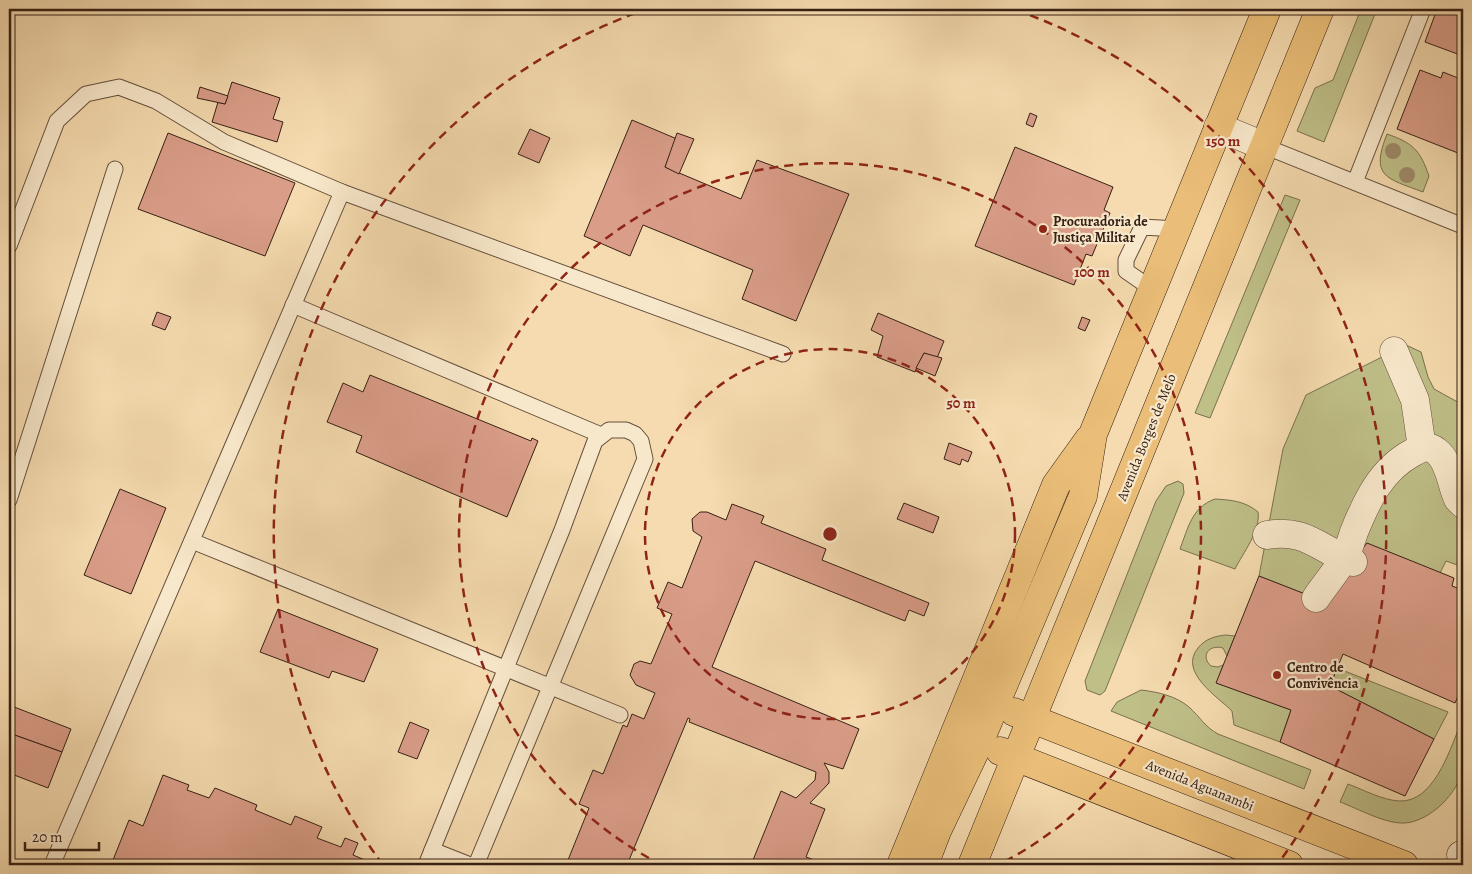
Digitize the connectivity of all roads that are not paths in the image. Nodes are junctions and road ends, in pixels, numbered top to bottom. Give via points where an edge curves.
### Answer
1 (1267, 9) edge
2 (1302, 9) edge
3 (1320, 9) edge
4 (1423, 9) edge
5 (1285, 93) junction
6 (1218, 127) junction
7 (1264, 146) junction
8 (116, 169) dead end
9 (1355, 182) junction
10 (342, 192) junction
11 (1463, 226) edge
12 (9, 246) edge
13 (293, 305) junction
14 (1394, 351) dead end
15 (782, 354) dead end
16 (1093, 434) junction
17 (601, 435) junction
18 (1422, 448) junction
19 (1456, 471) edge
20 (9, 500) edge
21 (1463, 504) edge
22 (1267, 535) dead end
23 (192, 541) junction
24 (1348, 561) junction
25 (1316, 598) dead end
26 (506, 669) junction
27 (550, 687) junction
28 (995, 705) junction
29 (620, 716) dead end
30 (1031, 719) junction
31 (979, 743) junction
32 (1016, 757) junction
33 (432, 850) junction
34 (52, 865) edge
35 (426, 865) edge
36 (470, 865) edge
37 (476, 865) edge
38 (901, 865) edge
39 (924, 865) edge
40 (972, 865) edge
41 (1289, 865) edge
42 (1404, 865) edge

1 - 6 main road
2 - 5 main road
3 - 5 main road, Avenida Borges de Melo
4 - 9 lane
5 - 7 main road, Avenida Borges de Melo
6 - 7 street
6 - 16 main road
7 - 9 lane
7 - 30 main road, Avenida Borges de Melo
8 - 20 lane
9 - 11 lane
10 - 12 lane via 224,142 156,101 119,87 86,94 58,121
10 - 13 lane
10 - 15 lane
13 - 17 lane
13 - 23 lane
14 - 18 street via 1415,400
16 - 28 main road via 1083,496
16 - 38 main road via 1056,485
17 - 26 lane via 595,441
17 - 27 lane via 617,429 634,434 645,450 645,459
18 - 19 street via 1429,447 1438,452
18 - 24 street via 1394,465 1369,497
19 - 21 street via 1458,499
22 - 24 street via 1295,533
23 - 26 lane
23 - 34 lane
24 - 25 street
26 - 27 lane
26 - 33 lane
27 - 29 lane
27 - 37 lane
28 - 30 main road, Avenida Aguanambi
28 - 31 main road
30 - 32 main road, Avenida Borges de Melo
30 - 42 main road, Avenida Aguanambi
31 - 32 main road
31 - 39 main road
32 - 40 main road, Avenida Borges de Melo
32 - 41 main road
33 - 35 lane
33 - 36 lane

